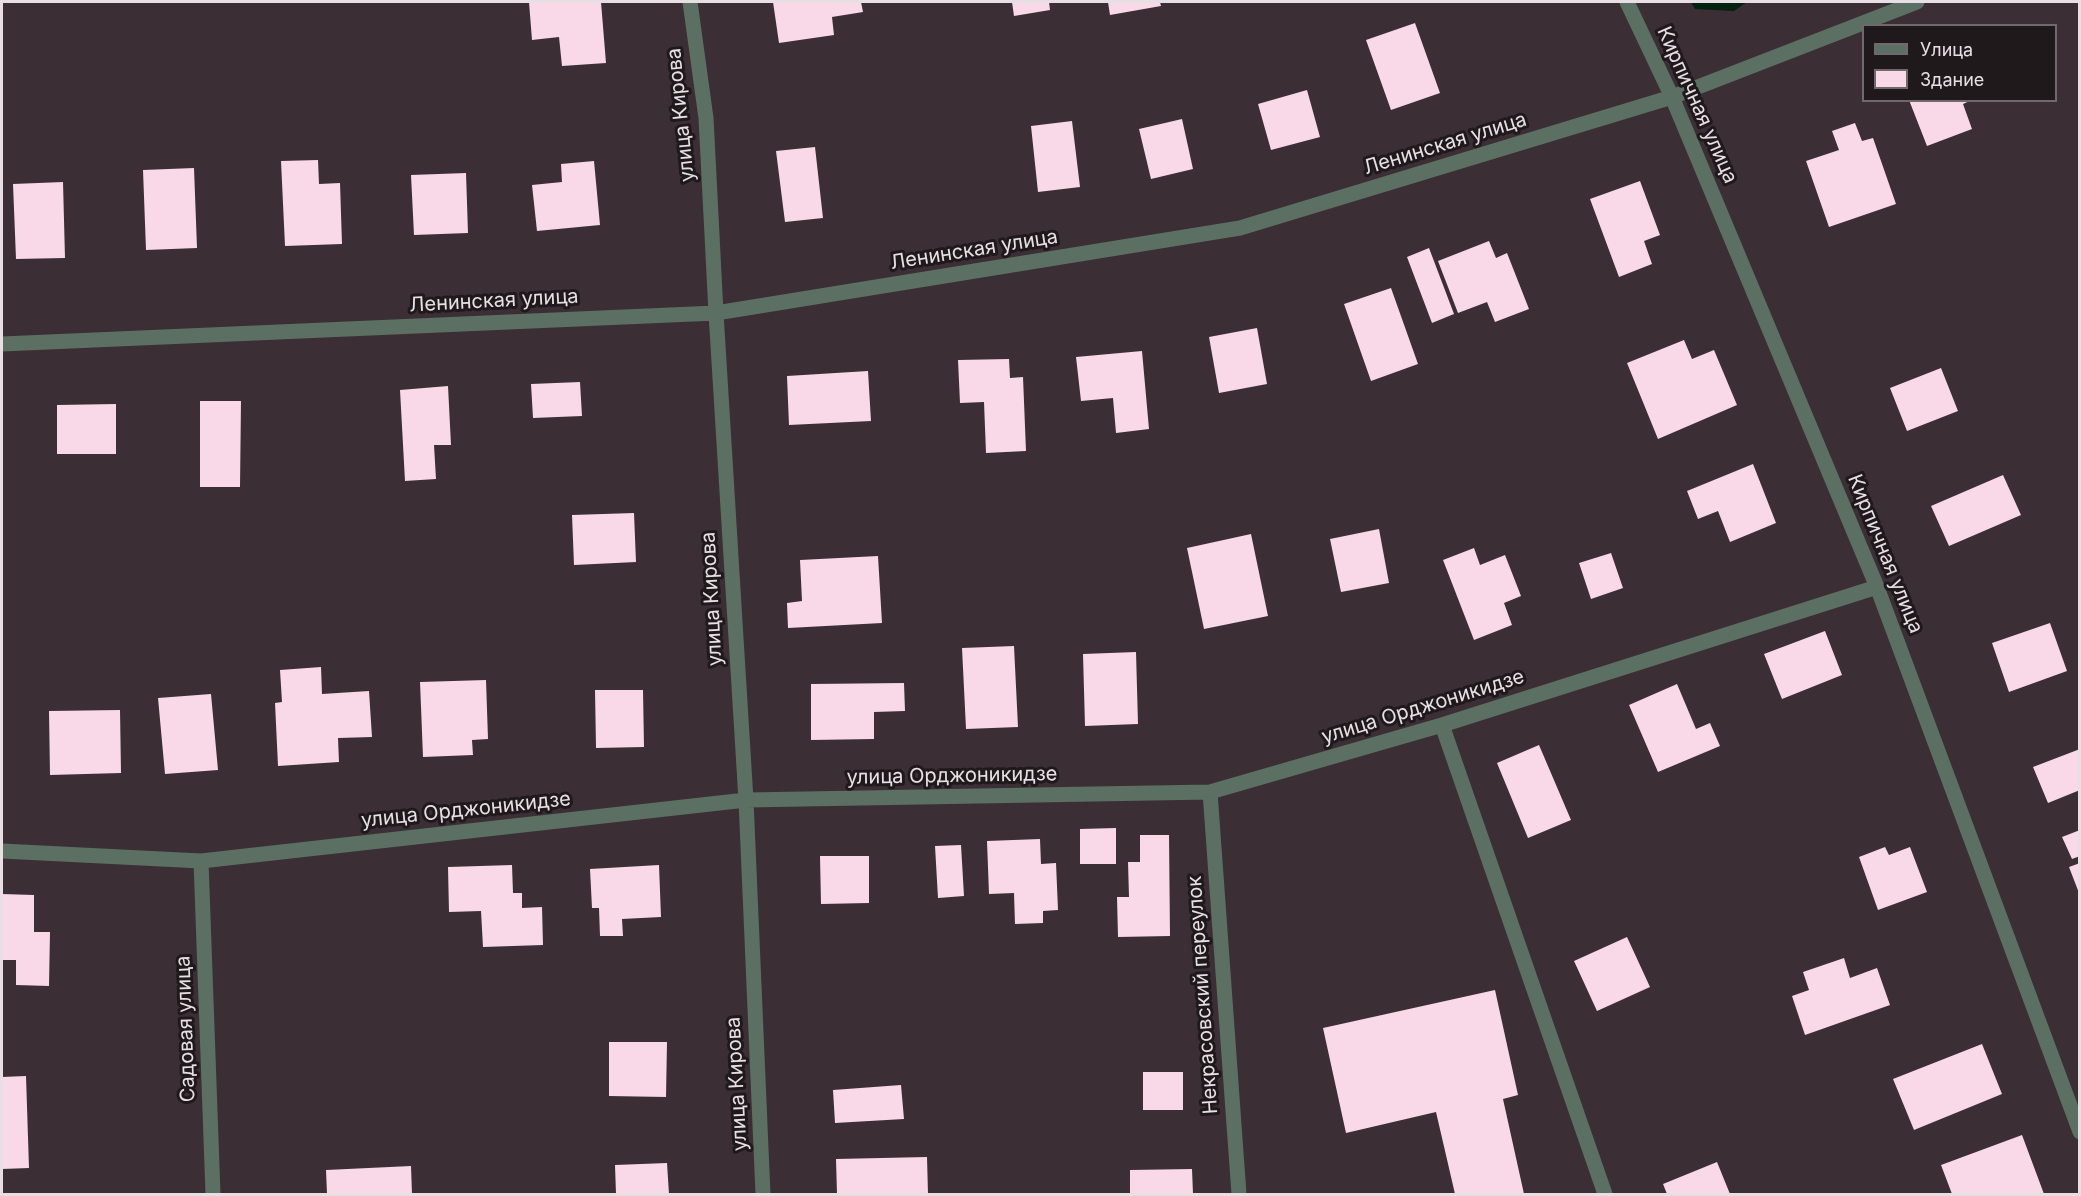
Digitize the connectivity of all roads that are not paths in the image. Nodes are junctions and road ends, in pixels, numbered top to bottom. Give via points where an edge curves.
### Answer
1 (690, 2) edge
2 (1627, 2) edge
3 (1917, 2) edge
4 (1672, 97) junction
5 (716, 313) junction
6 (2, 344) edge
7 (1877, 587) junction
8 (1442, 725) junction
9 (1210, 792) junction
10 (746, 800) junction
11 (2, 851) edge
12 (201, 861) junction
13 (2079, 1132) edge
14 (213, 1194) edge
15 (763, 1194) edge
16 (1239, 1194) edge
17 (1605, 1194) edge

1 - 5 street, улица Кирова via 706,118
2 - 4 street, Кирпичная улица
3 - 4 street, Ленинская улица
4 - 5 street, Ленинская улица via 1240,228
4 - 7 street, Кирпичная улица
5 - 6 street, Ленинская улица
5 - 10 street, улица Кирова
7 - 8 street, улица Орджоникидзе
7 - 13 street, Кирпичная улица
8 - 9 street, улица Орджоникидзе
8 - 17 street
9 - 10 street, улица Орджоникидзе
9 - 16 street, Некрасовский переулок
10 - 12 street, улица Орджоникидзе
10 - 15 street, улица Кирова
11 - 12 street, улица Орджоникидзе
12 - 14 street, Садовая улица

